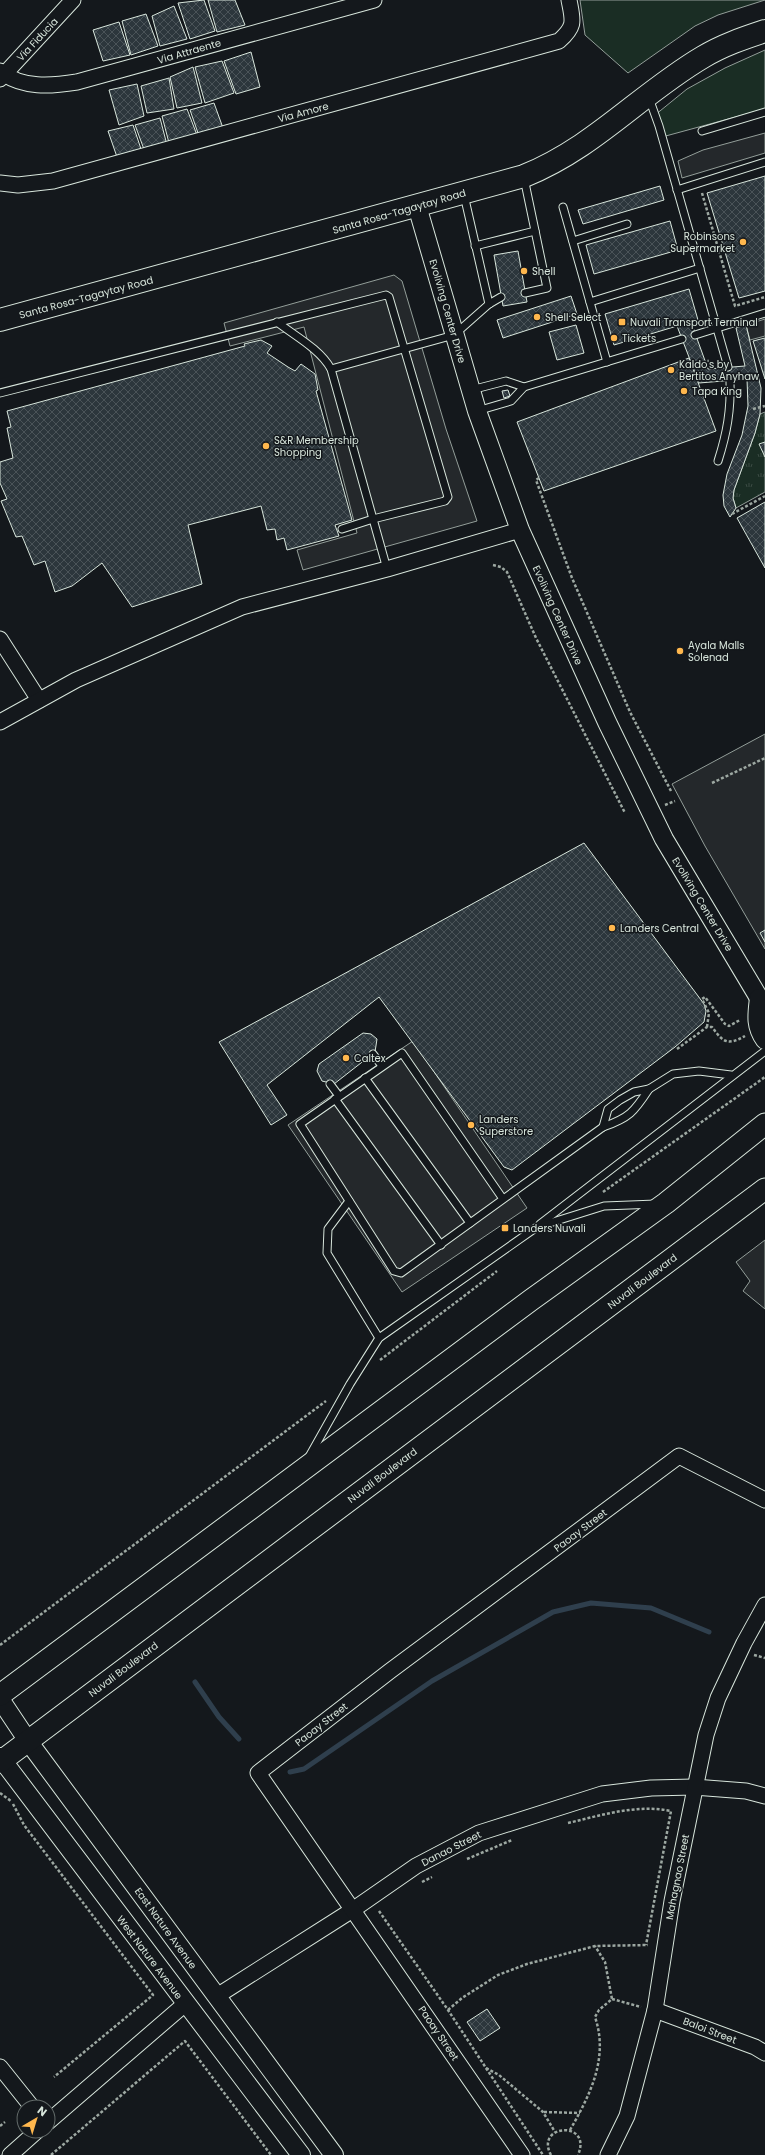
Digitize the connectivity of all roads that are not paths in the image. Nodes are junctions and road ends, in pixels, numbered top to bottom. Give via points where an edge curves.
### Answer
1 (73, 0) edge
2 (374, 0) edge
3 (569, 0) edge
4 (760, 30) edge
5 (1, 75) edge
6 (649, 96) junction
7 (765, 112) edge
8 (702, 131) dead end
9 (765, 162) edge
10 (524, 176) junction
11 (0, 183) edge
12 (677, 190) junction
13 (463, 193) junction
14 (418, 206) junction
15 (563, 207) dead end
16 (627, 224) dead end
17 (535, 231) junction
18 (573, 241) junction
19 (475, 246) junction
20 (700, 268) junction
21 (525, 293) dead end
22 (501, 297) dead end
23 (590, 302) junction
24 (489, 304) junction
25 (765, 313) edge
26 (0, 320) edge
27 (277, 322) junction
28 (717, 327) junction
29 (454, 335) junction
30 (695, 335) dead end
31 (682, 339) dead end
32 (404, 349) junction
33 (607, 362) junction
34 (728, 367) dead end
35 (331, 369) junction
36 (730, 380) dead end
37 (524, 387) junction
38 (471, 390) junction
39 (0, 393) edge
40 (477, 411) junction
41 (718, 461) dead end
42 (373, 519) junction
43 (342, 529) dead end
44 (520, 530) junction
45 (387, 568) junction
46 (0, 639) edge
47 (39, 700) junction
48 (0, 722) edge
49 (762, 1003) edge
50 (765, 1040) edge
51 (765, 1050) edge
52 (373, 1054) dead end
53 (382, 1066) junction
54 (731, 1076) junction
55 (365, 1078) junction
56 (330, 1084) dead end
57 (649, 1089) junction
58 (337, 1098) junction
59 (765, 1124) edge
60 (602, 1127) junction
61 (765, 1189) edge
62 (503, 1199) junction
63 (349, 1201) junction
64 (666, 1203) junction
65 (470, 1223) junction
66 (537, 1227) junction
67 (441, 1245) junction
68 (379, 1338) junction
69 (302, 1471) junction
70 (765, 1500) edge
71 (765, 1605) edge
72 (0, 1695) edge
73 (0, 1700) edge
74 (28, 1741) junction
75 (1, 1760) edge
76 (694, 1787) junction
77 (765, 1796) edge
78 (354, 1910) junction
79 (217, 1996) junction
80 (186, 2004) junction
81 (654, 2010) junction
82 (765, 2054) edge
83 (0, 2067) edge
84 (26, 2099) edge
85 (56, 2115) edge
86 (28, 2139) edge
87 (10, 2155) edge
88 (301, 2155) edge
89 (334, 2155) edge
90 (522, 2155) edge
91 (608, 2155) edge

1 - 5 street, Via Fiducia
2 - 5 street, Via Attraente via 77,82 50,86
3 - 11 street, Via Amore via 574,20 569,32 559,41 53,181 18,185
4 - 6 main road, Santa Rosa-Tagaytay Road via 703,57
6 - 10 main road, Santa Rosa-Tagaytay Road via 575,150
6 - 12 lane
7 - 8 lane
9 - 12 lane
10 - 13 main road, Santa Rosa-Tagaytay Road
10 - 17 lane
12 - 20 lane
13 - 14 main road, Santa Rosa-Tagaytay Road
13 - 19 lane
14 - 26 main road, Santa Rosa-Tagaytay Road
14 - 29 street, Evoliving Center Drive
15 - 18 lane
16 - 18 lane
17 - 19 lane
17 - 21 lane via 547,288
18 - 23 lane
19 - 24 lane
20 - 23 lane
20 - 28 lane
22 - 24 lane
23 - 33 lane
24 - 29 lane
25 - 28 lane
27 - 32 lane via 386,295 389,297
27 - 35 lane via 316,352
27 - 39 lane
28 - 30 lane
28 - 34 lane
29 - 32 lane
29 - 38 street, Evoliving Center Drive
31 - 33 lane
32 - 35 lane
32 - 42 lane via 448,497 445,501
33 - 37 lane
35 - 42 lane
36 - 41 lane via 730,416
37 - 38 lane via 506,381
37 - 40 lane via 511,401
38 - 40 street, Evoliving Center Drive
40 - 44 street, Evoliving Center Drive
42 - 43 lane
42 - 45 lane
44 - 45 street
44 - 49 street, Evoliving Center Drive via 607,722 664,839
45 - 47 street via 242,607 76,680
46 - 47 street
47 - 48 street
49 - 50 street, Evoliving Center Drive via 756,1021
51 - 54 lane
52 - 53 lane
53 - 55 lane
53 - 62 lane via 402,1053
54 - 57 lane via 699,1071 673,1074
54 - 66 lane
55 - 58 lane
55 - 65 lane
56 - 58 lane
57 - 60 lane via 635,1111 619,1122
57 - 60 lane via 634,1092 608,1109
58 - 63 lane via 300,1124
58 - 67 lane
59 - 64 main road
60 - 62 lane
61 - 74 main road, Nuvali Boulevard
62 - 65 lane
63 - 67 lane via 394,1271 401,1273
63 - 68 lane via 328,1229 327,1253
64 - 66 lane via 604,1206
64 - 69 main road
65 - 67 lane
66 - 68 lane
68 - 69 lane via 350,1384
69 - 72 main road
70 - 78 street, Paoay Street via 679,1456 384,1675 258,1773
71 - 76 street, Mahagnao Street via 718,1698
73 - 74 street, East Nature Avenue
74 - 75 main road, Nuvali Boulevard
74 - 79 street, East Nature Avenue
75 - 80 street, West Nature Avenue
76 - 77 street, Danao Street via 746,1791
76 - 78 street, Danao Street via 651,1788 602,1794 479,1833 416,1866
76 - 81 street, Mahagnao Street
78 - 79 street, Danao Street
78 - 90 street, Paoay Street
79 - 89 street, East Nature Avenue
80 - 85 street
80 - 88 street, West Nature Avenue
81 - 82 street, Baloi Street via 755,2047
81 - 91 street, Mahagnao Street via 627,2116
83 - 84 street
86 - 87 street

